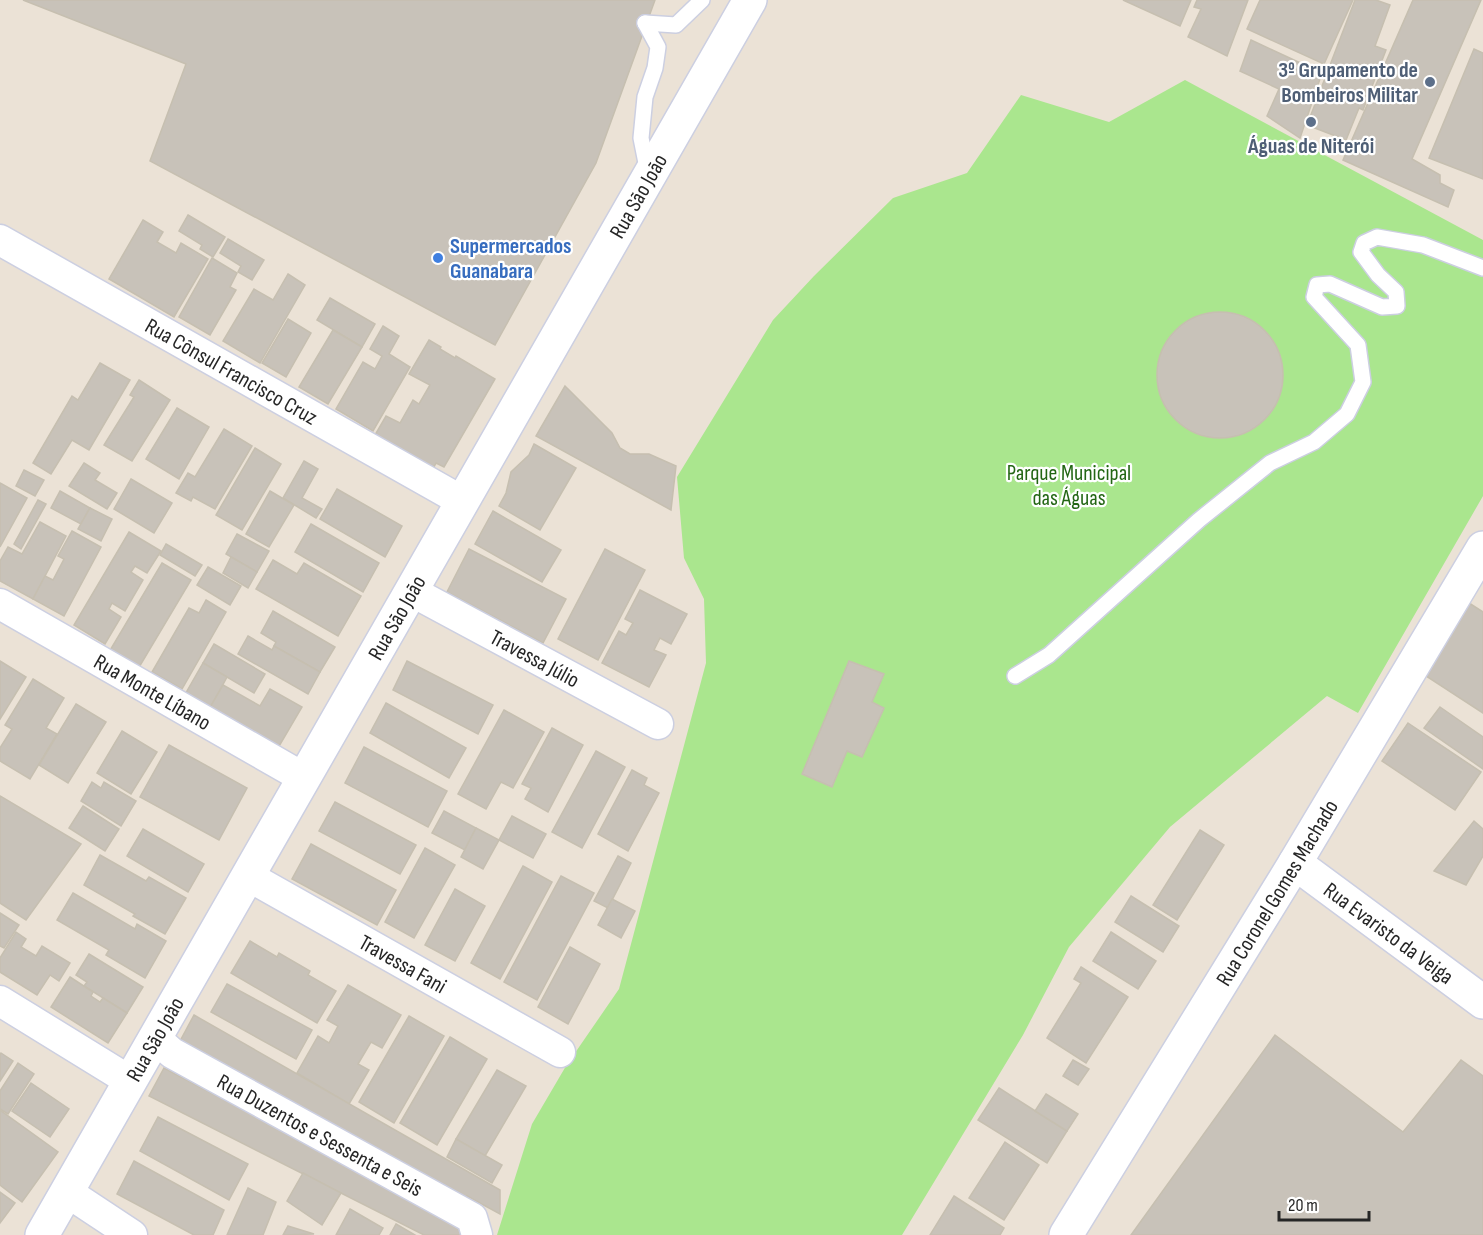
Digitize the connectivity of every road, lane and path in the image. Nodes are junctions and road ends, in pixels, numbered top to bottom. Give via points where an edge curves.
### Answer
1 (702, 0) edge
2 (750, 0) edge
3 (649, 177) junction
4 (0, 240) edge
5 (1483, 268) edge
6 (462, 501) junction
7 (1483, 548) edge
8 (411, 591) junction
9 (0, 604) edge
10 (1015, 676) dead end
11 (658, 724) dead end
12 (304, 778) junction
13 (1295, 863) junction
14 (248, 876) junction
15 (0, 1001) edge
16 (1483, 1002) edge
17 (155, 1038) junction
18 (560, 1052) dead end
19 (130, 1081) junction
20 (67, 1192) junction
21 (42, 1235) edge
22 (132, 1235) edge
23 (477, 1235) edge
24 (1065, 1235) edge

1 - 3 lane via 676,25 645,23 658,47 645,97 640,138
2 - 3 street, Rua São João
3 - 6 street, Rua São João
4 - 6 street, Rua Cônsul Francisco Cruz
5 - 10 lane via 1423,245 1377,237 1364,243 1361,252 1396,292 1397,306 1382,307 1330,284 1317,285 1314,297 1358,345 1363,382 1347,414 1314,442 1270,463 1199,520 1049,655
6 - 8 street, Rua São João
7 - 13 street, Rua Coronel Gomes Machado
8 - 11 street, Travessa Júlio
8 - 12 street, Rua São João
9 - 12 street, Rua Monte Líbano
12 - 14 street, Rua São João
13 - 16 street, Rua Evaristo da Veiga
13 - 24 street, Rua Coronel Gomes Machado
14 - 17 street, Rua São João
14 - 18 street, Travessa Fani
15 - 19 street
17 - 19 street, Rua São João
17 - 23 street, Rua Duzentos e Sessenta e Seis via 172,1053 472,1218
19 - 20 street, Rua São João
20 - 21 street, Rua São João
20 - 22 street

